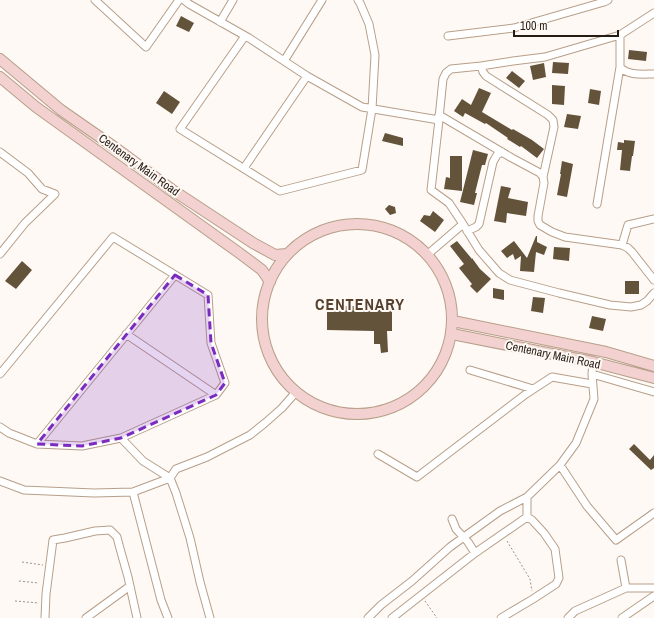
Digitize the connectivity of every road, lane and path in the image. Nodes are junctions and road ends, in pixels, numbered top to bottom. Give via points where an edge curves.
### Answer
1 (95, 0) edge
2 (179, 0) edge
3 (184, 0) edge
4 (233, 0) edge
5 (322, 0) edge
6 (358, 0) edge
7 (608, 0) edge
8 (654, 14) edge
9 (220, 22) junction
10 (620, 35) junction
11 (245, 36) junction
12 (448, 36) dead end
13 (0, 59) edge
14 (284, 61) junction
15 (481, 66) junction
16 (620, 67) junction
17 (654, 74) edge
18 (0, 76) edge
19 (307, 76) junction
20 (372, 109) junction
21 (439, 118) junction
22 (0, 152) edge
23 (502, 152) junction
24 (244, 168) junction
25 (544, 177) junction
26 (598, 204) dead end
27 (654, 219) edge
28 (463, 224) junction
29 (468, 231) junction
30 (622, 245) junction
31 (0, 254) edge
32 (287, 254) junction
33 (427, 255) junction
34 (175, 274) junction
35 (654, 280) edge
36 (270, 282) junction
37 (654, 293) edge
38 (453, 321) junction
39 (126, 334) junction
40 (452, 334) junction
41 (593, 362) junction
42 (654, 366) edge
43 (470, 370) dead end
44 (0, 374) edge
45 (592, 374) junction
46 (654, 378) edge
47 (592, 384) junction
48 (533, 389) junction
49 (296, 392) junction
50 (654, 392) edge
51 (216, 395) junction
52 (0, 428) edge
53 (121, 438) junction
54 (37, 444) junction
55 (378, 454) dead end
56 (560, 465) junction
57 (170, 478) junction
58 (0, 481) edge
59 (133, 492) junction
60 (526, 496) junction
61 (654, 513) edge
62 (527, 517) junction
63 (452, 519) dead end
64 (503, 533) junction
65 (464, 538) junction
66 (475, 553) junction
67 (621, 560) dead end
68 (22, 562) dead end
69 (50, 566) junction
70 (19, 582) dead end
71 (48, 584) junction
72 (130, 586) junction
73 (626, 588) junction
74 (654, 588) edge
75 (421, 596) junction
76 (654, 596) edge
77 (533, 599) junction
78 (15, 601) dead end
79 (46, 604) junction
80 (45, 618) edge
81 (86, 618) edge
82 (137, 618) edge
83 (168, 618) edge
84 (210, 618) edge
85 (368, 618) edge
86 (392, 618) edge
87 (437, 618) edge
88 (501, 618) edge
89 (568, 618) edge
90 (622, 618) edge

1 - 2 street via 146,47
3 - 9 street
4 - 9 street
5 - 14 street
6 - 20 street via 369,24 375,55
7 - 12 street via 514,28
8 - 10 street
9 - 11 street
10 - 15 street via 545,57
10 - 16 street
11 - 14 street
11 - 24 street via 180,129
13 - 32 street, Centenary Main Road via 61,110 174,191 253,243 275,255
14 - 19 street
15 - 21 street via 451,69 446,73 443,79
15 - 25 street via 486,76 553,120 554,127
16 - 17 street via 628,73
16 - 26 street
18 - 36 street, Centenary Main Road via 36,107 262,270
19 - 20 street via 362,107
19 - 24 street
20 - 21 street
20 - 24 street via 362,170 280,191
21 - 23 street
21 - 28 street via 431,190 449,203
22 - 31 street via 28,173 42,189 55,194 25,223
23 - 25 street
23 - 29 street via 493,162 479,224
25 - 30 street via 538,216 540,225 565,237
27 - 30 street via 628,225
28 - 29 street
28 - 33 street
29 - 37 street via 479,250 499,274 510,280 631,308 641,305
30 - 35 street via 632,252
32 - 33 street via 315,235 338,227 362,225 386,229 408,239
32 - 36 street
33 - 38 street via 444,280 450,297
34 - 39 street
34 - 44 street via 113,236
34 - 51 street via 208,295 211,343 226,383
36 - 49 street via 262,312 263,335 280,376
38 - 40 street
38 - 42 street, Centenary Main Road via 606,352
39 - 51 street
39 - 54 street
40 - 41 street, Centenary Main Road
40 - 49 street via 446,355 435,375 420,391 401,404 380,412 336,412 314,404
41 - 45 street
41 - 46 street, Centenary Main Road
43 - 48 street
45 - 47 street
45 - 50 street
47 - 48 street via 552,378
47 - 56 street via 594,399 576,443
48 - 55 street via 417,477
49 - 57 street via 282,408 250,435 207,457 176,469
51 - 53 street
52 - 54 street
53 - 54 street via 82,446
53 - 57 street via 143,461
56 - 60 street
56 - 61 street via 587,506 616,540
57 - 59 street
57 - 84 street via 190,538
58 - 59 street via 24,490
59 - 83 street
60 - 62 street
60 - 65 street
62 - 64 street
62 - 77 street via 555,548 559,578 556,584
63 - 65 street
64 - 66 street
64 - 77 path via 530,579
65 - 66 street
65 - 85 street via 450,547
66 - 75 street
67 - 73 street
68 - 69 path
69 - 71 street
69 - 72 street via 53,540 110,530 116,537
70 - 71 path
71 - 79 street
72 - 81 street
72 - 82 street
73 - 74 street
73 - 89 street via 575,611
75 - 86 street
75 - 87 path
76 - 90 street
77 - 88 street
78 - 79 path
79 - 80 street

